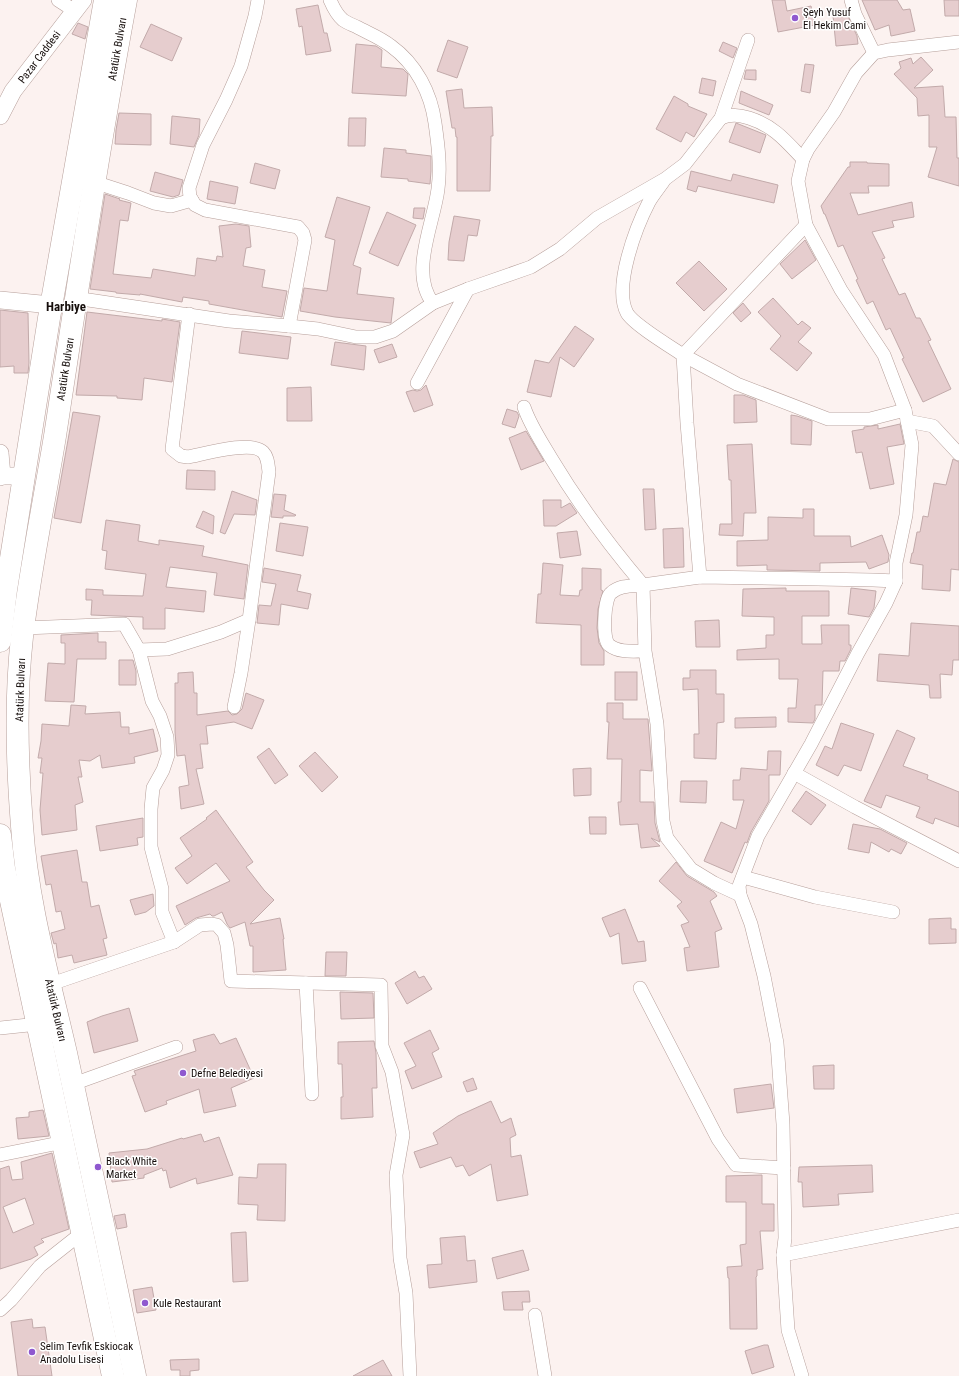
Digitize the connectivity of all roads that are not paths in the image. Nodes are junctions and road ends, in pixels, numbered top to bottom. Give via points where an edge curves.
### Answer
1 (58, 0) edge
2 (105, 0) edge
3 (126, 0) edge
4 (258, 0) edge
5 (330, 0) edge
6 (851, 0) edge
7 (79, 5) edge
8 (748, 40) dead end
9 (959, 42) edge
10 (874, 53) junction
11 (0, 116) edge
12 (721, 118) junction
13 (803, 159) junction
14 (665, 179) junction
15 (94, 182) junction
16 (192, 200) junction
17 (806, 225) junction
18 (468, 289) junction
19 (76, 298) junction
20 (0, 300) edge
21 (433, 303) junction
22 (52, 305) junction
23 (189, 314) junction
24 (289, 326) junction
25 (683, 355) junction
26 (417, 383) dead end
27 (524, 407) dead end
28 (906, 416) junction
29 (0, 453) edge
30 (959, 454) edge
31 (1, 476) edge
32 (25, 476) junction
33 (47, 480) junction
34 (700, 577) junction
35 (896, 581) junction
36 (643, 585) junction
37 (249, 620) junction
38 (24, 628) junction
39 (0, 641) edge
40 (139, 650) junction
41 (645, 651) junction
42 (234, 707) dead end
43 (794, 772) junction
44 (0, 835) edge
45 (959, 861) edge
46 (742, 877) junction
47 (740, 895) junction
48 (892, 912) dead end
49 (174, 942) junction
50 (306, 983) junction
51 (51, 984) junction
52 (640, 988) dead end
53 (38, 1024) junction
54 (0, 1028) edge
55 (176, 1047) dead end
56 (73, 1084) junction
57 (312, 1094) dead end
58 (64, 1142) junction
59 (0, 1155) edge
60 (784, 1168) junction
61 (959, 1220) edge
62 (83, 1232) junction
63 (783, 1255) junction
64 (0, 1310) edge
65 (535, 1314) dead end
66 (800, 1375) edge
67 (113, 1376) edge
68 (134, 1376) edge
69 (410, 1376) edge
70 (545, 1376) edge

1 - 7 street
2 - 22 highway, Atatürk Bulvarı
3 - 15 highway, Atatürk Bulvarı
4 - 16 street via 241,66 203,145 189,188
5 - 21 street via 344,20 391,46 408,60 421,79 428,99 435,121 440,166 439,188 422,270 423,285
6 - 10 street
7 - 11 street, Pazar Caddesi via 14,91
8 - 12 street
9 - 10 street
10 - 13 street via 856,73
12 - 13 street via 729,114 762,122 778,133
12 - 14 street via 685,164
13 - 17 street via 798,180
14 - 18 street via 597,218 560,249 531,267
14 - 25 street via 649,202 631,243 622,297 628,313 636,322
15 - 16 street via 154,203 171,206
15 - 19 highway, Atatürk Bulvarı
16 - 24 street via 195,205 205,210 298,227 303,233 305,240
17 - 25 street
17 - 28 street via 841,290 884,355
18 - 21 street
18 - 26 street
19 - 23 street
19 - 33 highway, Atatürk Bulvarı
20 - 22 street
21 - 24 street via 393,331 375,337 356,337
22 - 32 highway, Atatürk Bulvarı
23 - 24 street via 229,321
23 - 37 street via 172,449 188,457 244,446 255,447 263,452 268,460 269,472
25 - 28 street via 737,384 828,419
25 - 34 street
27 - 36 street via 529,422 567,484 620,558
28 - 30 street via 933,426
28 - 35 street via 912,445 906,515 896,563
29 - 31 street
31 - 32 street
32 - 33 highway
32 - 39 highway, Atatürk Bulvarı
33 - 38 highway, Atatürk Bulvarı
34 - 35 street
34 - 36 street
35 - 43 street
36 - 41 street
36 - 41 street via 620,586 609,594 606,601 605,625 606,642 609,645 620,651
37 - 40 street via 167,650
37 - 42 street
38 - 40 street via 124,624
38 - 51 highway, Atatürk Bulvarı via 18,721 22,825 30,895
40 - 49 street via 152,701 167,737 168,755 153,788 151,847 162,889 162,912
41 - 47 street via 657,724 663,821 667,838 691,869
43 - 45 street
43 - 46 street via 758,836
44 - 53 highway, Atatürk Bulvarı via 4,868
46 - 47 street
46 - 48 street via 815,897
47 - 60 street via 751,924 764,976 777,1043
49 - 50 street via 200,925 217,925 224,933 231,981
49 - 51 street
50 - 57 street
50 - 69 street via 381,986 382,1046 392,1072 403,1135 396,1175
51 - 56 highway, Atatürk Bulvarı
52 - 60 street via 718,1139 736,1165
53 - 54 street
53 - 58 highway, Atatürk Bulvarı
55 - 56 street
56 - 68 highway, Atatürk Bulvarı
58 - 59 street
58 - 62 highway, Atatürk Bulvarı
60 - 63 street
61 - 63 street
62 - 64 street via 40,1266
62 - 67 highway, Atatürk Bulvarı
63 - 66 street via 788,1330
65 - 70 street

